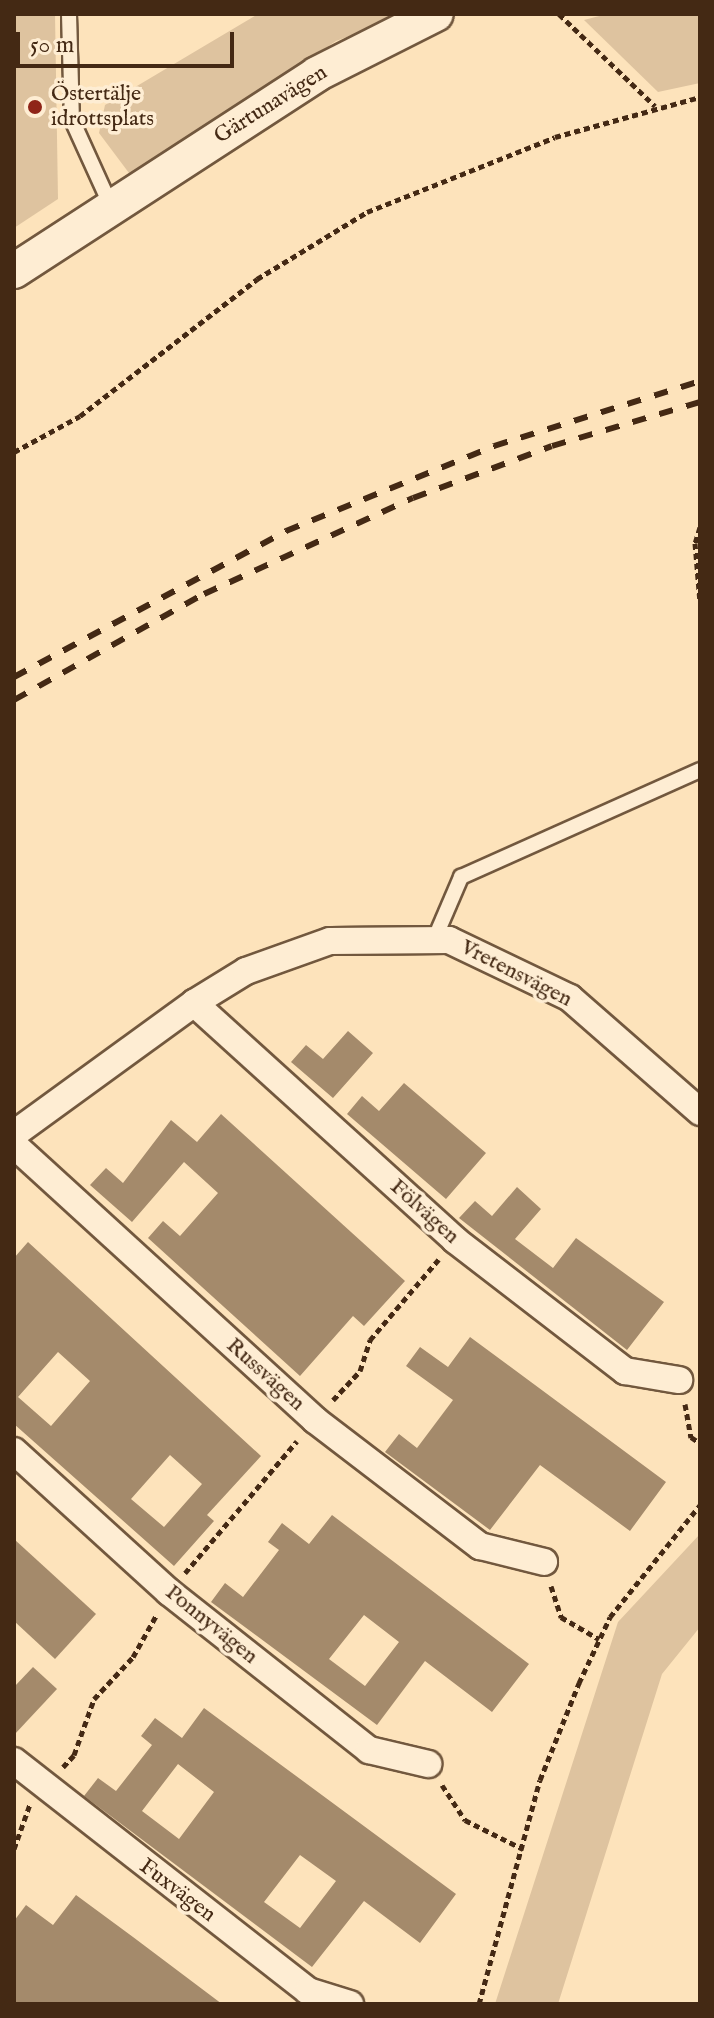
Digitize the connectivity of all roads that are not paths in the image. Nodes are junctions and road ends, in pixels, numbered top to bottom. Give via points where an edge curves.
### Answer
1 (69, 14) edge
2 (436, 14) edge
3 (111, 206) junction
4 (14, 271) edge
5 (700, 770) edge
6 (434, 940) junction
7 (194, 1003) junction
8 (700, 1112) edge
9 (14, 1134) edge
10 (14, 1145) edge
11 (679, 1380) road end
12 (14, 1451) edge
13 (544, 1562) road end
14 (14, 1761) edge
15 (428, 1764) road end
16 (350, 2004) edge

1 - 3 lane via 72,120
2 - 3 street, Gärtunavägen via 317,74
3 - 4 street, Gärtunavägen
5 - 6 lane via 461,877
6 - 7 street, Vretensvägen via 330,941 246,971
6 - 8 street, Vretensvägen via 449,940 570,998
7 - 9 street, Vretensvägen
7 - 11 street, Fölvägen via 455,1240 625,1371
10 - 13 street, Russvägen via 315,1420 480,1546
12 - 15 street, Ponnyvägen via 169,1592 369,1750
14 - 16 street, Fuxvägen via 308,1991

